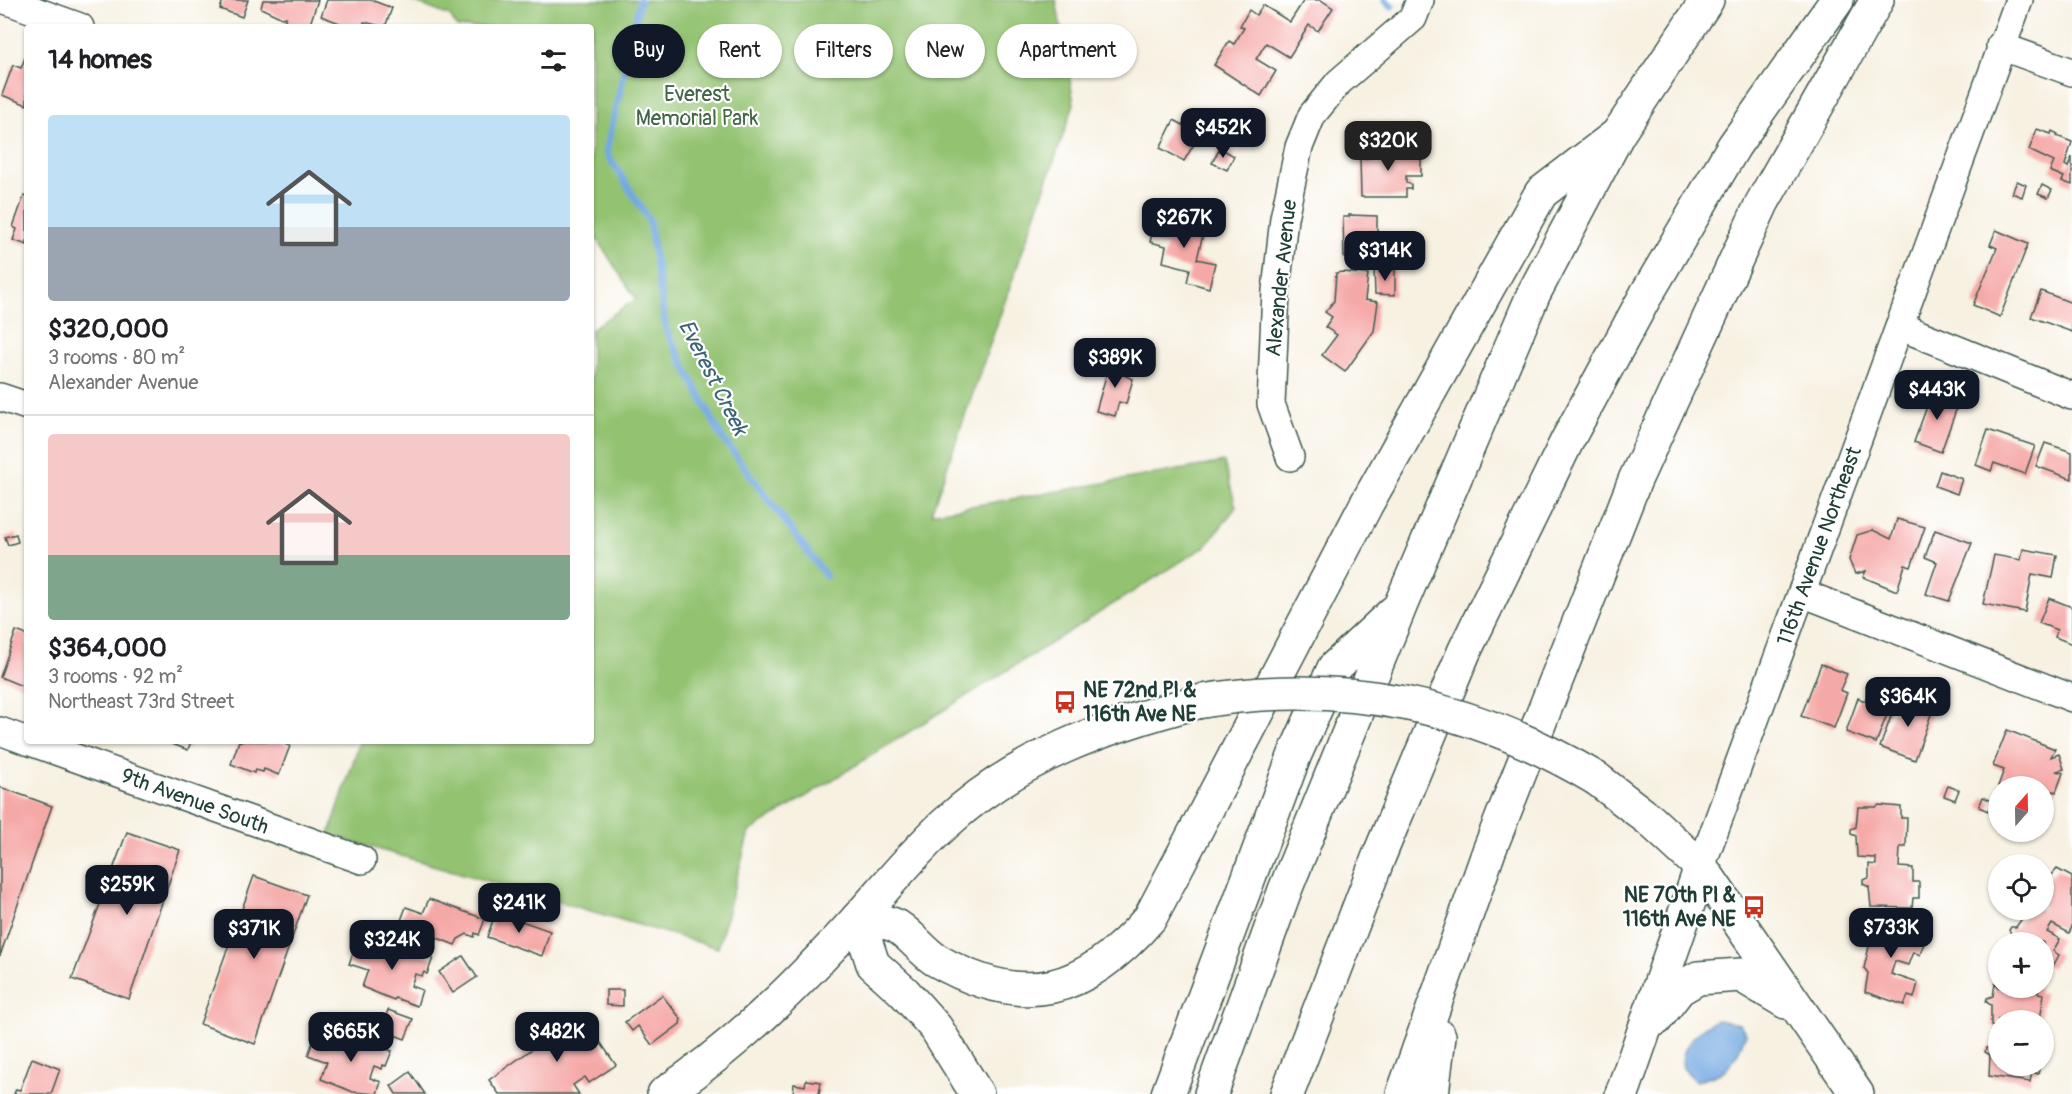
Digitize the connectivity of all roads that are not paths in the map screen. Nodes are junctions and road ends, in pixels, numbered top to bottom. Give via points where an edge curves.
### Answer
1 (6, 0) edge
2 (1420, 0) edge
3 (1707, 0) edge
4 (1837, 0) edge
5 (1877, 0) edge
6 (2019, 0) edge
7 (72, 24) edge
8 (2000, 46) junction
9 (2072, 72) edge
10 (1618, 134) junction
11 (1899, 326) junction
12 (2072, 396) edge
13 (0, 397) edge
14 (24, 405) edge
15 (1290, 457) dead end
16 (1802, 593) junction
17 (1401, 604) junction
18 (2072, 698) edge
19 (0, 731) edge
20 (24, 740) edge
21 (36, 744) edge
22 (362, 860) dead end
23 (1701, 867) junction
24 (858, 918) junction
25 (1459, 936) junction
26 (1797, 1010) junction
27 (1643, 1034) junction
28 (664, 1094) edge
29 (977, 1094) edge
30 (1168, 1094) edge
31 (1211, 1094) edge
32 (1287, 1094) edge
33 (1403, 1094) edge
34 (1432, 1094) edge
35 (1622, 1094) edge
36 (1857, 1094) edge

1 - 7 street
2 - 15 street, Alexander Avenue via 1413,18 1339,82 1312,116 1299,147 1284,218 1276,291 1271,404
3 - 10 main road
4 - 32 main road via 1734,147 1646,295 1568,439 1464,652 1379,856
5 - 25 main road via 1762,203 1635,480
6 - 8 street, 116th Avenue Northeast
8 - 9 street
8 - 11 street, 116th Avenue Northeast
10 - 17 main road via 1534,293
10 - 24 main road via 1541,193 1366,505 1150,918 1124,948 1091,973 1062,985 990,985 933,958 897,926
11 - 12 street
11 - 16 street, 116th Avenue Northeast
13 - 14 street
16 - 18 street
16 - 23 street, 116th Avenue Northeast
17 - 30 main road via 1335,668 1295,754
17 - 31 main road via 1285,890
19 - 20 street, 9th Avenue South
21 - 22 street, 9th Avenue South
23 - 24 main road, bridge via 1597,779 1528,741 1488,725 1406,702 1321,692 1235,695 1107,727 1006,778 947,822
23 - 26 main road
23 - 27 main road, 116th Avenue Northeast
24 - 28 main road via 747,1032
24 - 29 main road via 873,964 936,1028
25 - 33 main road
25 - 34 main road
26 - 27 main road via 1741,975 1694,979 1679,989
26 - 36 main road
27 - 35 main road, 116th Avenue Northeast

